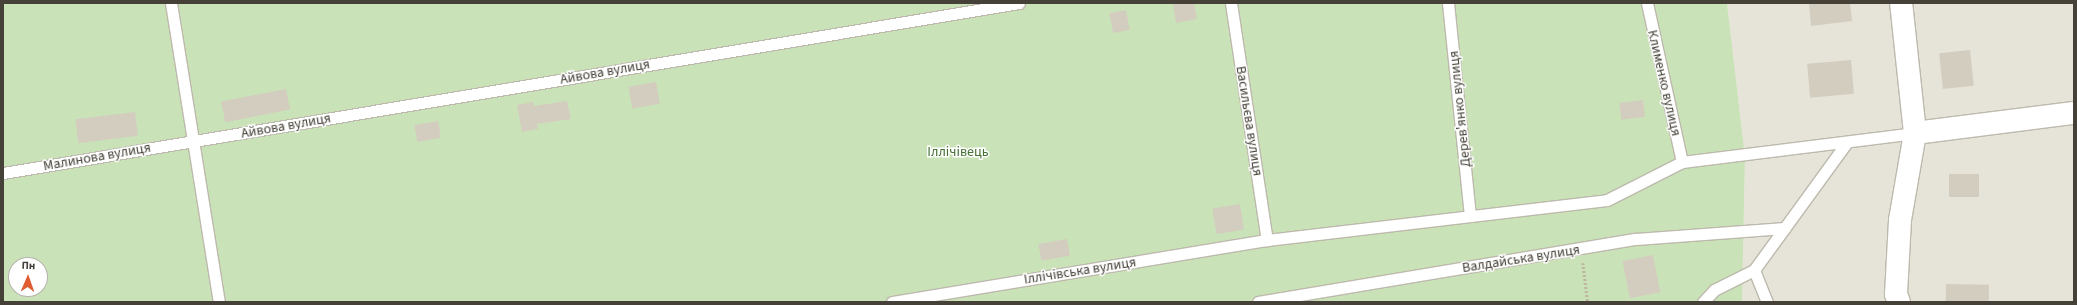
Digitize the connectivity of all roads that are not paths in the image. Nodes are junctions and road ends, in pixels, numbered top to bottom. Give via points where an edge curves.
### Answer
1 (171, 3) edge
2 (1019, 3) edge
3 (1231, 3) edge
4 (1448, 3) edge
5 (1647, 3) edge
6 (1901, 3) edge
7 (2074, 113) edge
8 (1915, 133) junction
9 (191, 142) junction
10 (1847, 142) junction
11 (1682, 162) junction
12 (3, 173) edge
13 (1470, 216) junction
14 (1785, 228) junction
15 (1267, 240) junction
16 (1754, 270) junction
17 (219, 302) edge
18 (892, 302) edge
19 (1258, 302) edge
20 (1703, 302) edge
21 (1767, 302) edge
22 (1899, 302) edge

1 - 9 lane
2 - 9 lane, Айвова вулиця
3 - 15 lane, Васильєва вулиця
4 - 13 lane, Дерев'янко вулиця
5 - 11 lane, Клименко вулиця
6 - 8 street
7 - 8 street
8 - 10 lane, Іллічівська вулиця
8 - 22 street via 1900,220 1896,294
9 - 12 lane, Малинова вулиця
9 - 17 lane
10 - 11 lane, Іллічівська вулиця
10 - 14 lane
11 - 13 lane, Іллічівська вулиця via 1607,200
13 - 15 lane, Іллічівська вулиця
14 - 16 lane
14 - 19 lane, Валдайська вулиця via 1636,239
15 - 18 lane, Іллічівська вулиця
16 - 20 lane via 1714,290
16 - 21 lane

